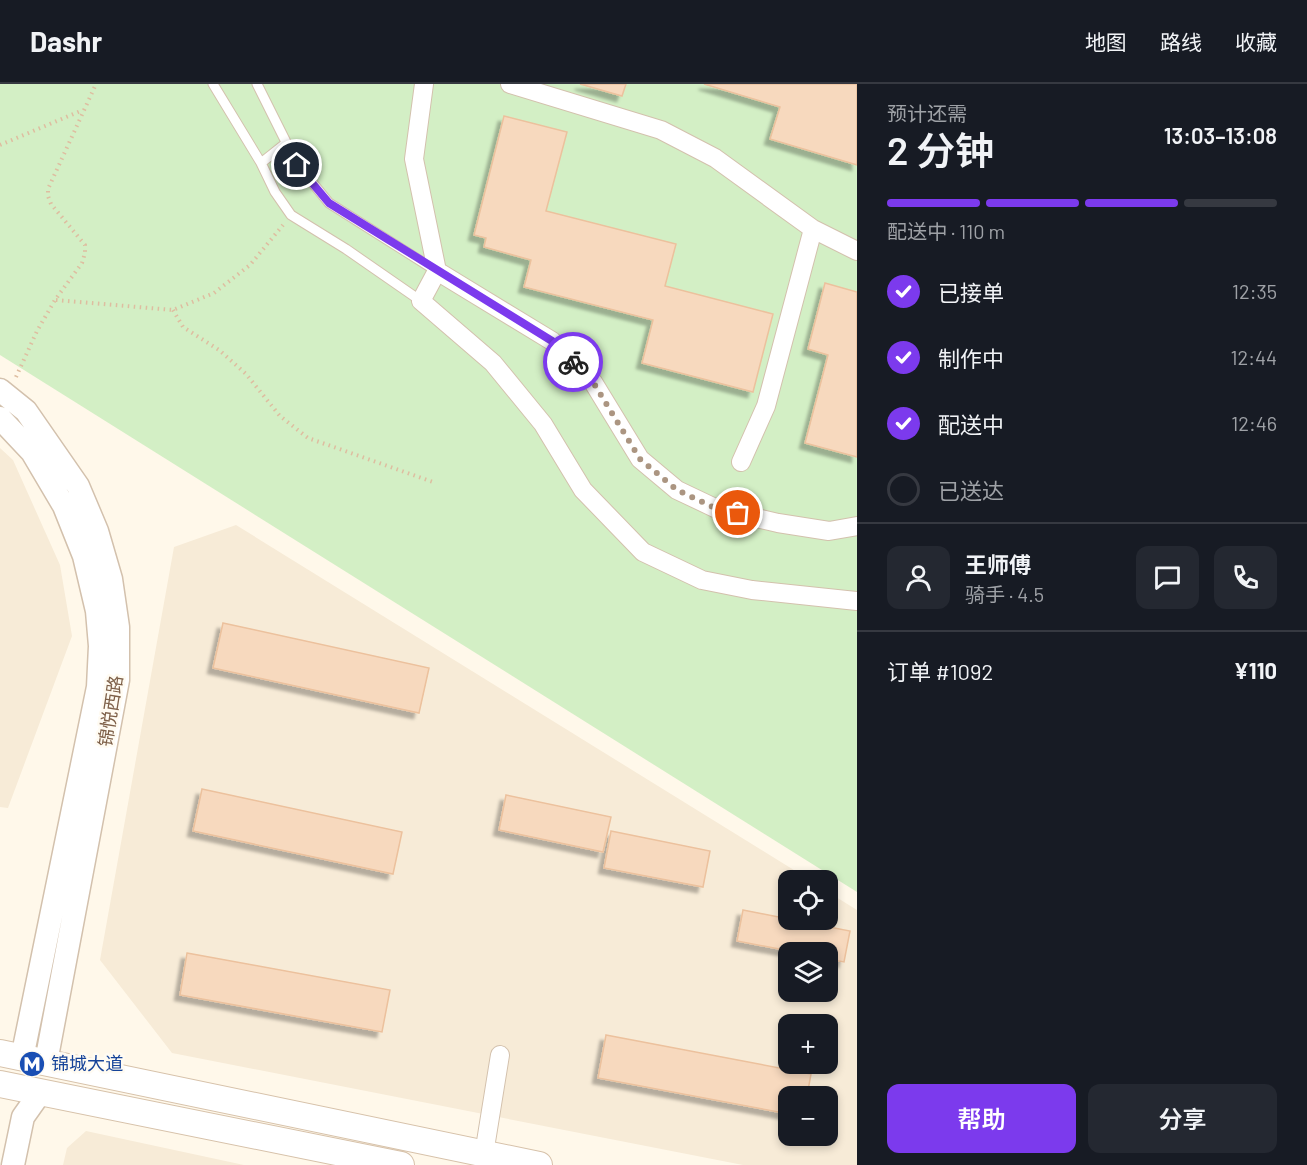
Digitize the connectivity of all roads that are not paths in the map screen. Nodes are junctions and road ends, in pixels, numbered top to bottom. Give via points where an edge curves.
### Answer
1 (213, 84) edge
2 (257, 84) edge
3 (424, 84) edge
4 (510, 84) edge
5 (285, 144) junction
6 (261, 163) junction
7 (813, 229) junction
8 (857, 251) edge
9 (437, 271) junction
10 (421, 301) junction
11 (8, 384) edge
12 (0, 418) edge
13 (741, 462) dead end
14 (857, 526) edge
15 (857, 601) edge
16 (500, 1055) dead end
17 (23, 1058) edge
18 (7, 1086) edge
19 (40, 1093) junction
20 (23, 1117) junction
21 (484, 1154) junction
22 (13, 1165) edge
23 (401, 1165) edge
24 (539, 1165) edge

1 - 6 lane
2 - 5 lane
3 - 9 street via 414,159
4 - 7 street via 661,130 715,158
5 - 6 lane
5 - 9 lane via 329,203
6 - 10 lane via 291,215
7 - 8 street
7 - 13 street via 766,406
9 - 10 street
9 - 14 street via 552,341 593,382 640,459 677,490 717,509 778,523 829,531
10 - 15 street via 493,363 543,424 583,490 643,552 702,580 764,592
11 - 17 street, 锦悦西路 via 78,486 111,579 118,627 118,680
12 - 17 street, 锦悦西路 via 32,452 64,506 84,556 97,611 100,646 96,698
16 - 21 street
17 - 18 main road
17 - 19 main road
17 - 21 main road
18 - 19 main road
18 - 20 street
19 - 20 street
19 - 23 main road
20 - 22 street
21 - 24 main road

